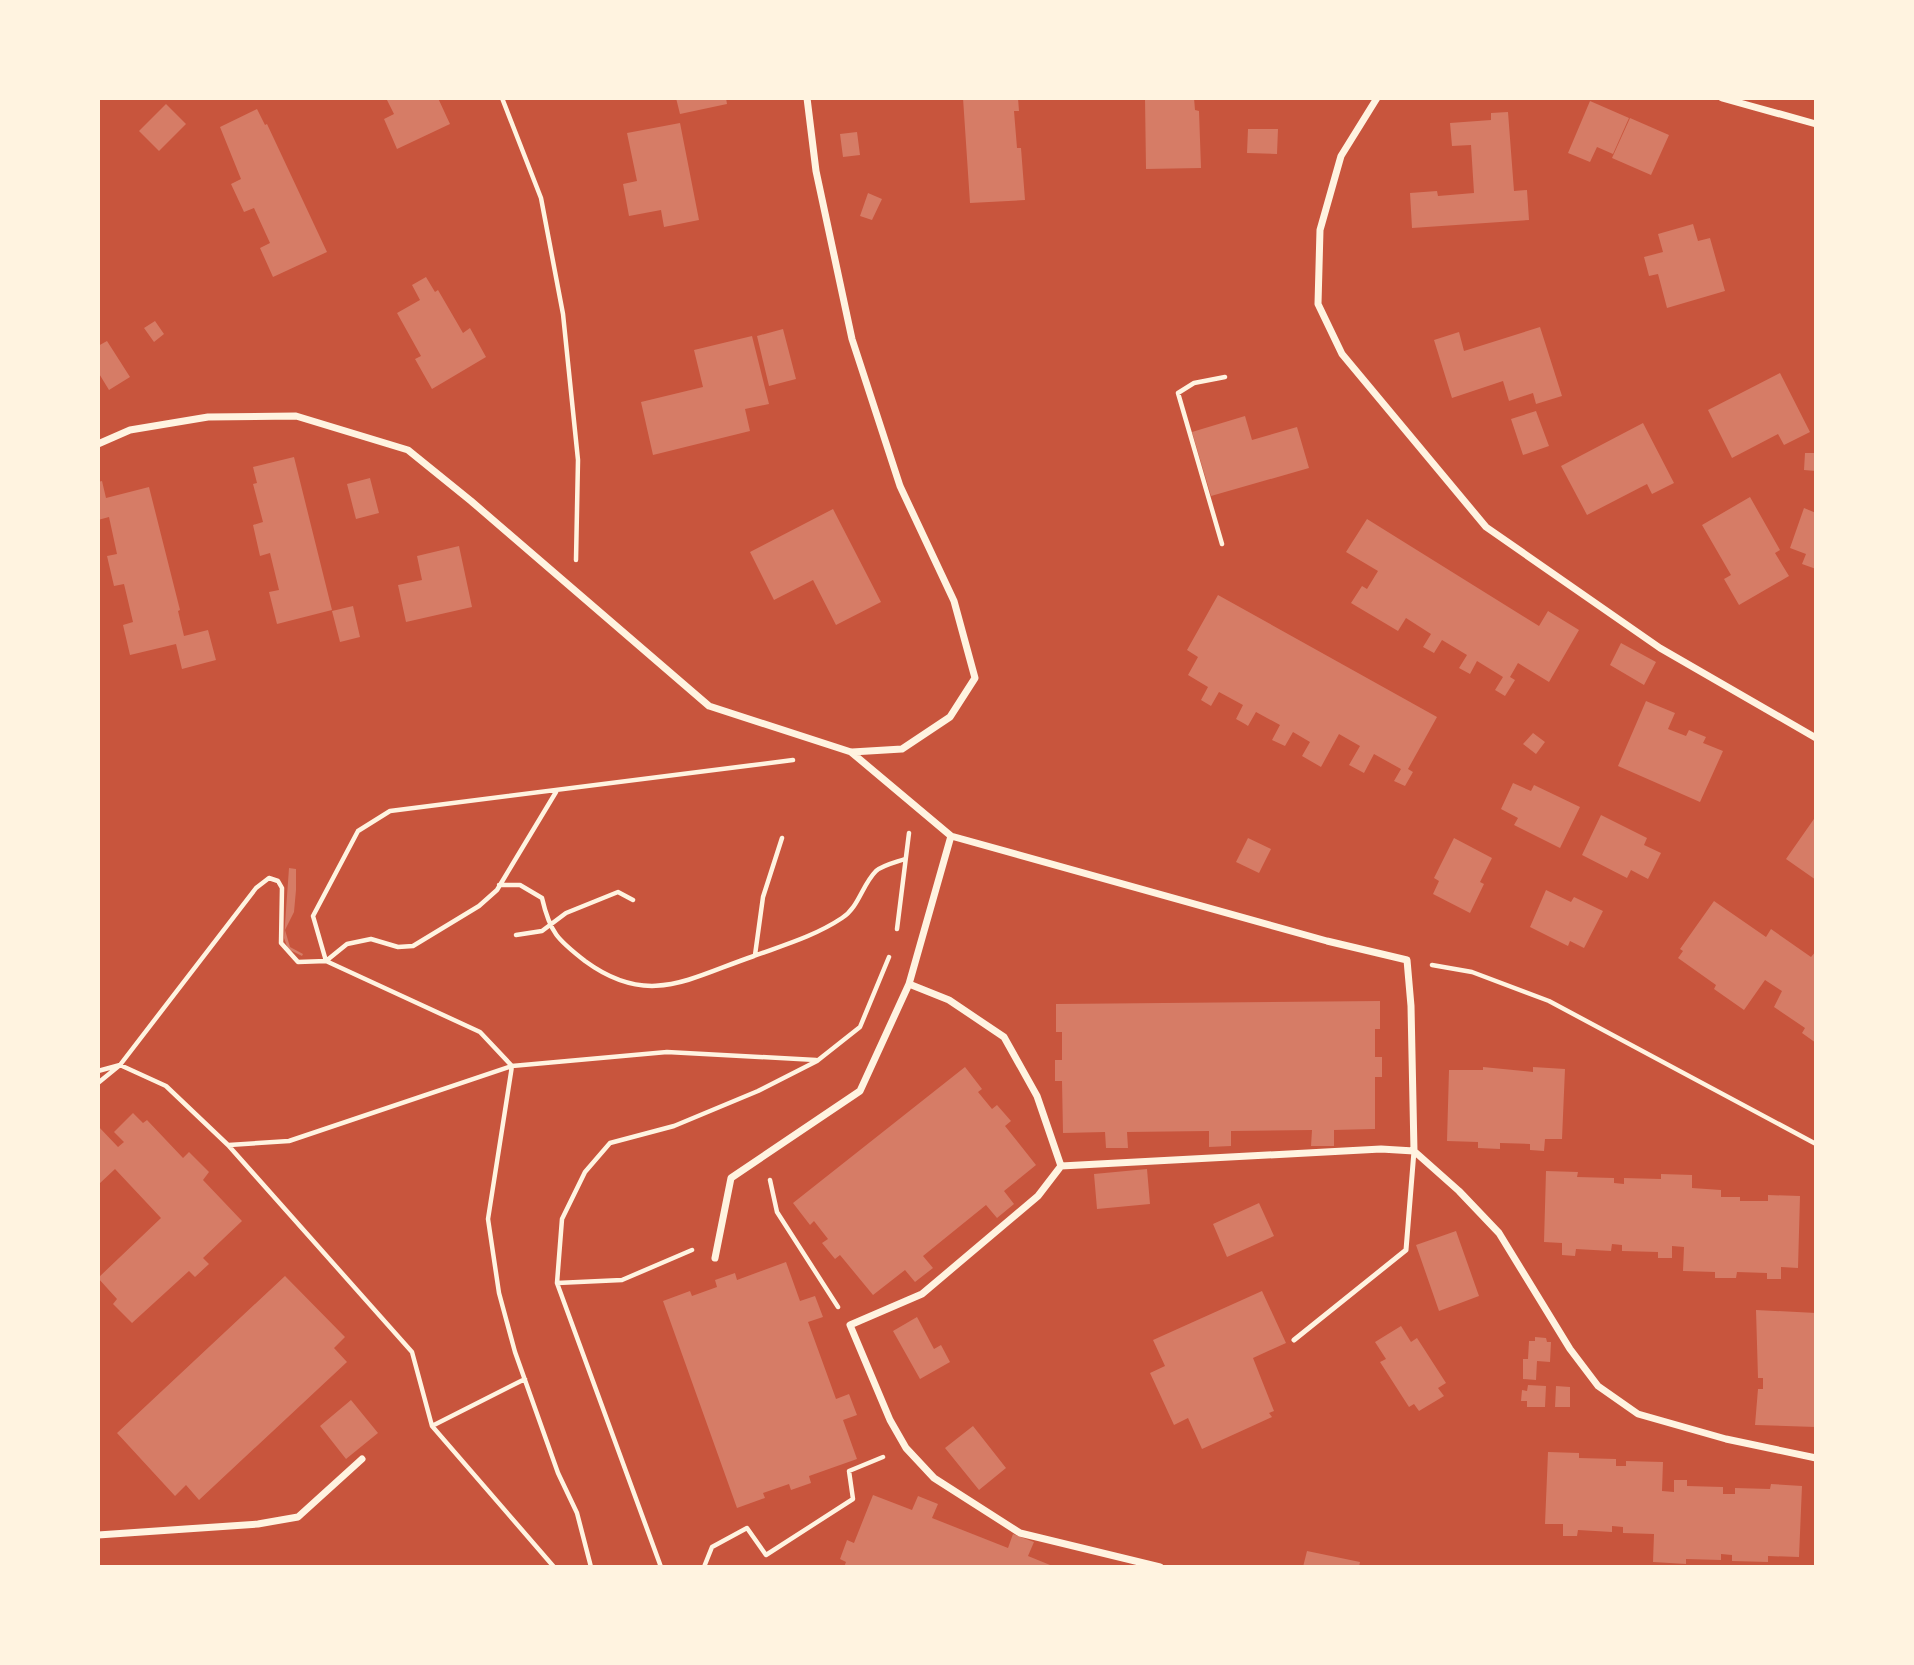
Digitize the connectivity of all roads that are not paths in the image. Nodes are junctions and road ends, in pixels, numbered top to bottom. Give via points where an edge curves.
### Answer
1 (807, 98) edge
2 (1377, 98) edge
3 (1722, 98) edge
4 (1816, 124) edge
5 (98, 444) edge
6 (1816, 738) edge
7 (851, 752) junction
8 (951, 836) junction
9 (909, 984) junction
10 (1414, 1151) junction
11 (1061, 1166) junction
12 (715, 1258) dead end
13 (1294, 1340) dead end
14 (1816, 1458) edge
15 (362, 1459) dead end
16 (98, 1535) edge
17 (1160, 1567) edge

1 - 7 street via 816,171 852,340 900,486 954,601 975,678 950,718 902,749
2 - 6 street via 1341,156 1321,230 1318,304 1342,354 1486,527 1660,649
3 - 4 street
5 - 7 street via 130,430 208,417 296,416 408,450 709,706
7 - 8 street
8 - 9 street
8 - 10 street via 1407,960
9 - 11 street via 949,1000 1004,1037 1037,1096
9 - 12 street via 860,1091 731,1178
10 - 11 street
10 - 13 lane via 1406,1250
10 - 14 street via 1499,1233 1598,1386 1638,1414 1726,1440
11 - 17 street via 1038,1196 922,1294 850,1325 890,1420 906,1448 934,1478 1020,1533
15 - 16 street via 298,1517

